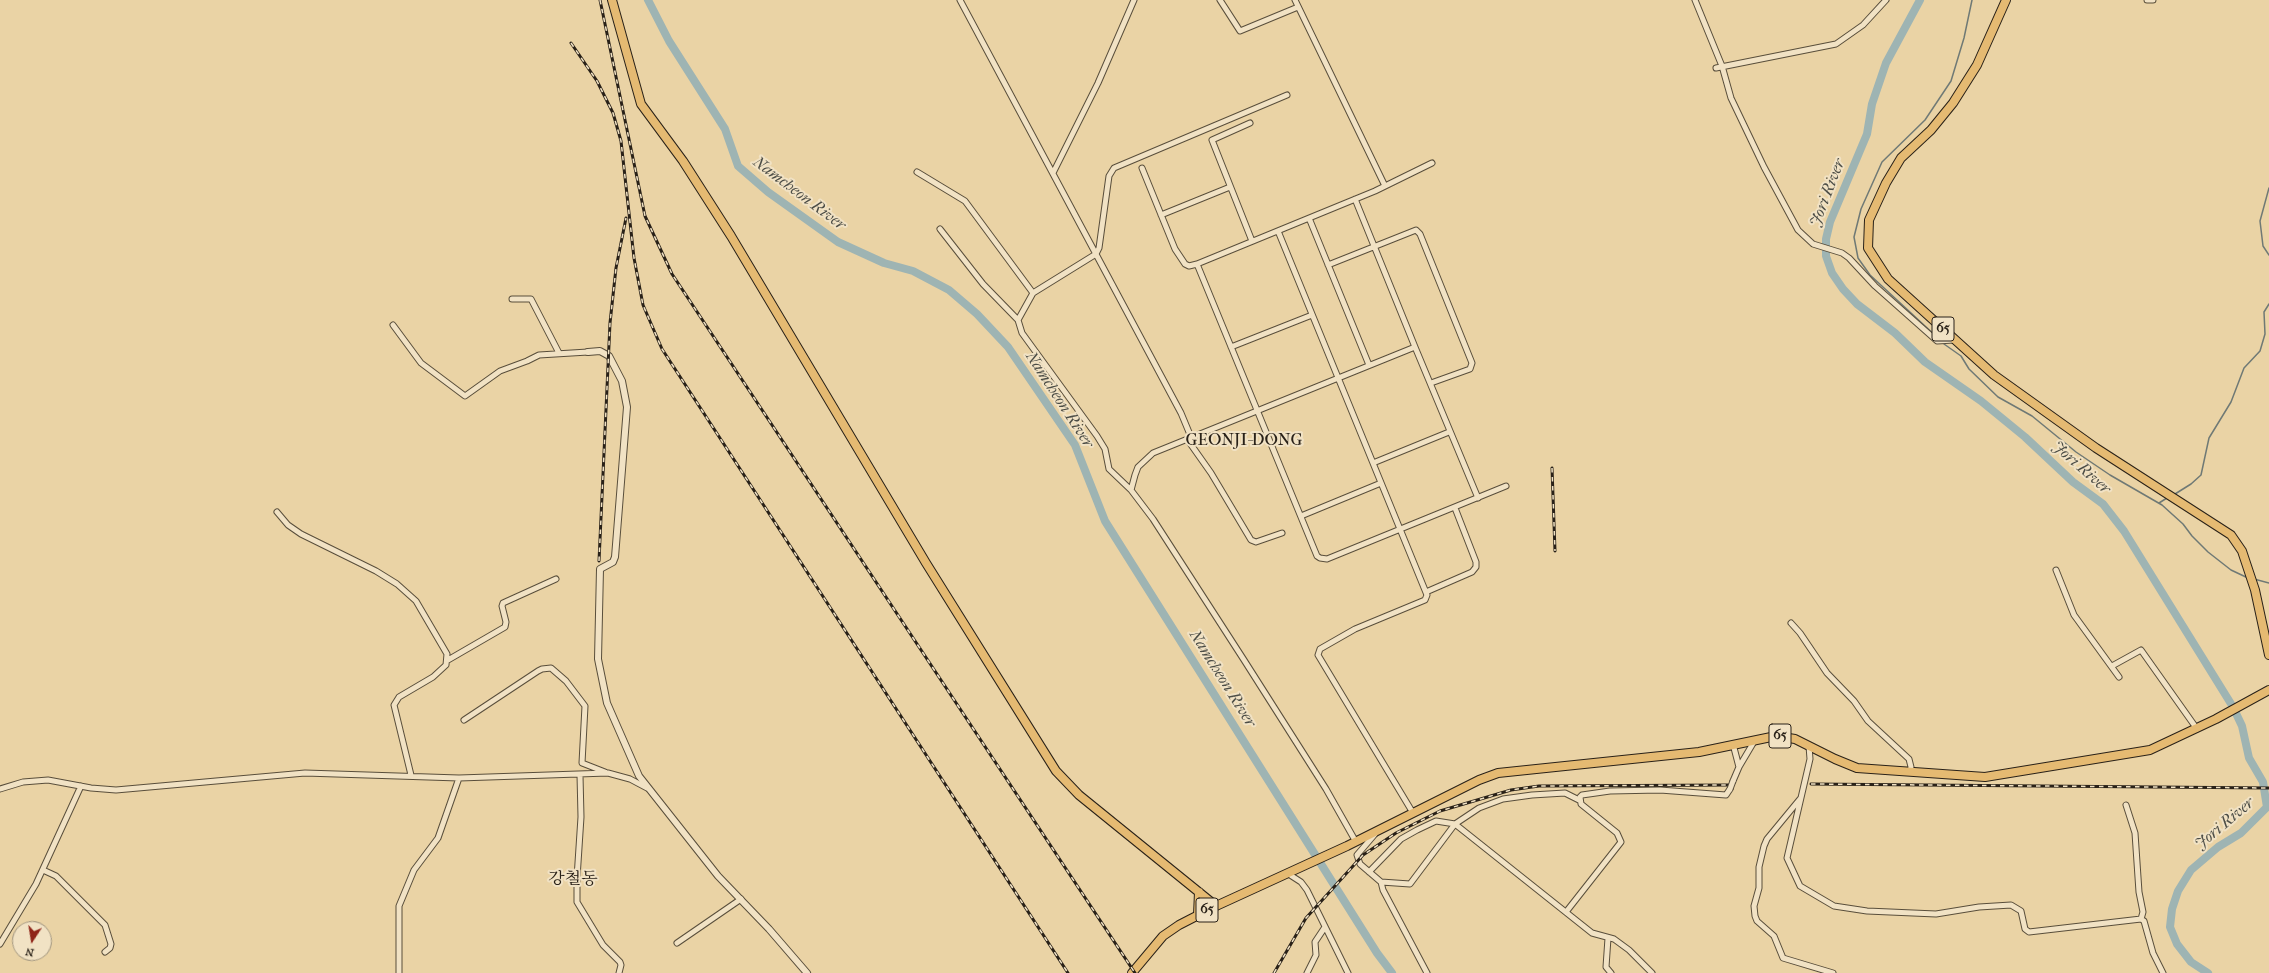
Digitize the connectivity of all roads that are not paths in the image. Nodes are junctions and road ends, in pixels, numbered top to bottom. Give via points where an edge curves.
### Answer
1 (612, 0) edge
2 (960, 0) edge
3 (1134, 0) edge
4 (1220, 0) edge
5 (1295, 0) edge
6 (1694, 0) edge
7 (1886, 0) edge
8 (2006, 0) edge
9 (2147, 0) edge
10 (2153, 0) edge
11 (1298, 7) junction
12 (1722, 66) junction
13 (1716, 68) dead end
14 (1287, 95) dead end
15 (1250, 123) dead end
16 (1432, 163) dead end
17 (1142, 168) dead end
18 (917, 172) dead end
19 (1053, 173) junction
20 (1385, 186) junction
21 (1230, 187) junction
22 (1355, 199) junction
23 (1161, 215) junction
24 (1309, 218) junction
25 (940, 229) dead end
26 (1278, 231) junction
27 (1252, 241) junction
28 (1375, 247) junction
29 (1096, 254) junction
30 (1197, 264) junction
31 (1328, 265) junction
32 (1033, 293) junction
33 (512, 300) dead end
34 (1312, 315) junction
35 (1018, 320) junction
36 (393, 325) dead end
37 (1954, 340) junction
38 (1232, 347) junction
39 (1415, 347) junction
40 (588, 352) joint
41 (559, 353) junction
42 (1369, 365) junction
43 (1338, 379) junction
44 (1431, 384) junction
45 (1258, 410) junction
46 (1449, 432) junction
47 (1189, 438) junction
48 (1373, 463) junction
49 (1381, 483) junction
50 (1506, 486) dead end
51 (1131, 490) junction
52 (1478, 498) junction
53 (1455, 508) junction
54 (277, 512) dead end
55 (1301, 516) junction
56 (1400, 528) junction
57 (1282, 533) dead end
58 (2056, 570) dead end
59 (556, 579) dead end
60 (1426, 592) junction
61 (1791, 623) dead end
62 (2269, 655) edge
63 (448, 660) junction
64 (2112, 666) junction
65 (2119, 677) dead end
66 (2269, 690) edge
67 (464, 720) dead end
68 (2197, 729) junction
69 (1755, 740) junction
70 (1733, 744) junction
71 (1809, 746) junction
72 (1739, 767) junction
73 (1910, 772) junction
74 (608, 773) junction
75 (411, 775) junction
76 (580, 775) junction
77 (459, 778) junction
78 (81, 786) junction
79 (0, 788) edge
80 (648, 788) junction
81 (1802, 796) junction
82 (1579, 800) junction
83 (2126, 805) dead end
84 (1413, 813) junction
85 (1455, 824) junction
86 (1378, 831) junction
87 (1356, 842) junction
88 (43, 870) junction
89 (1369, 872) junction
90 (1287, 873) junction
91 (1381, 882) junction
92 (1199, 892) junction
93 (741, 899) junction
94 (1216, 906) junction
95 (1566, 912) junction
96 (1198, 915) junction
97 (2141, 919) junction
98 (1325, 927) junction
99 (1608, 938) junction
100 (677, 943) dead end
101 (0, 944) edge
102 (105, 952) dead end
103 (399, 973) edge
104 (619, 973) edge
105 (807, 973) edge
106 (1132, 973) edge
107 (1307, 973) edge
108 (1348, 973) edge
109 (1427, 973) edge
110 (1611, 973) edge
111 (1652, 973) edge
112 (1832, 973) edge
113 (2163, 973) edge

1 - 92 main road via 641,104 683,161 727,229 926,564 1056,771 1079,795
2 - 19 street
3 - 19 street via 1098,83
4 - 11 street via 1240,31
5 - 11 street
6 - 12 street
7 - 12 street via 1864,25 1836,44
8 - 37 main road, 65 via 1984,51 1967,81 1944,116 1897,164 1871,213 1868,226 1868,248 1883,275
9 - 10 street
11 - 20 street
12 - 13 street
12 - 37 street via 1731,98 1787,212 1803,236 1817,246 1849,258 1875,286 1935,340
14 - 29 street via 1114,168 1109,176
15 - 21 street via 1212,140
16 - 20 street
17 - 23 street
18 - 32 street via 965,201
19 - 29 street
20 - 22 street
21 - 23 street
21 - 27 street
22 - 24 street
22 - 28 street
23 - 30 street via 1181,260 1189,266
24 - 26 street
24 - 31 street
25 - 35 street via 983,284
26 - 27 street
26 - 34 street
27 - 30 street
28 - 31 street
28 - 39 street
28 - 44 street via 1417,231 1448,301 1472,360 1472,366
29 - 32 street
29 - 47 street via 1181,413
30 - 38 street
31 - 42 street
32 - 35 street
33 - 41 street via 531,299
34 - 38 street
34 - 43 street
35 - 51 street via 1022,333 1105,449 1109,469
36 - 41 street via 421,363 465,396 500,371 539,355
37 - 62 main road, 65 via 1994,375 2079,436 2226,530 2239,544 2255,590
38 - 45 street
39 - 42 street
39 - 44 street
40 - 41 street
40 - 80 street via 600,351 609,356 622,381 628,407 615,557 613,562 600,569 597,632 599,670 615,725 639,776
42 - 43 street
43 - 45 street
43 - 48 street
44 - 46 street
45 - 47 street
45 - 55 street
46 - 48 street
46 - 52 street
47 - 51 street via 1153,453 1136,471
47 - 57 street via 1251,540 1256,542
48 - 49 street
49 - 55 street
49 - 56 street
50 - 52 street
51 - 87 street via 1153,519 1252,673 1326,789
52 - 53 street
53 - 56 street
53 - 60 street via 1476,567 1472,572
54 - 63 street via 288,525 301,534 376,570 397,584 416,601
55 - 56 street via 1317,556 1324,559
56 - 60 street
58 - 64 street via 2074,615
59 - 63 street via 503,603 505,627
60 - 84 street via 1425,600 1355,629 1320,650 1318,655
61 - 73 street via 1827,673 1854,701 1868,721 1909,759
63 - 75 street via 433,677 399,697 394,705
64 - 65 street
64 - 68 street via 2141,650
66 - 68 main road, 65
67 - 74 street via 538,671 551,668 566,681 585,706 582,762
68 - 73 main road, 65 via 2150,750 1996,776 1965,777
69 - 70 main road, 65
69 - 71 main road, 65 via 1782,736
69 - 72 street
70 - 72 street
70 - 84 main road, 65 via 1699,752 1498,773
71 - 73 main road, 65 via 1857,768
71 - 81 street via 1810,759
72 - 82 street, bridge via 1726,795 1660,790 1610,791 1582,795
74 - 76 street
74 - 80 street via 630,779
75 - 77 street
75 - 78 street via 305,773 116,790
76 - 77 street
76 - 104 street via 577,902 602,945 620,962
77 - 103 street via 438,838 414,870 399,906
78 - 79 street via 35,780
78 - 88 street
80 - 93 street via 718,876
81 - 97 street via 1788,847 1788,862 1800,886 1834,906 1867,911 1936,914 2011,905 2021,911 2025,929 2029,932
81 - 112 street via 1764,846 1759,867 1760,888 1754,906 1755,916 1776,940 1783,958
82 - 85 street via 1566,794 1511,798 1479,808
82 - 95 street via 1617,833 1621,842
83 - 97 street via 2135,833
84 - 86 main road, 65
85 - 89 street via 1436,822 1417,830 1401,839
85 - 91 street via 1410,884
85 - 95 street
86 - 87 main road, 65
86 - 89 street via 1357,855 1360,864
87 - 90 main road, 65
88 - 101 street
88 - 102 street via 56,876 105,924 111,944
89 - 91 street
90 - 94 main road, 65
90 - 98 street via 1301,882 1307,890
91 - 109 street
92 - 94 main road
92 - 96 main road
93 - 100 street
93 - 105 street
94 - 96 main road, 65
95 - 99 street via 1592,933
96 - 106 main road, 65 via 1163,936
97 - 113 street via 2144,921 2153,953
98 - 107 street via 1315,942 1316,955
98 - 108 street
99 - 110 street via 1606,967
99 - 111 street via 1614,939 1629,950

